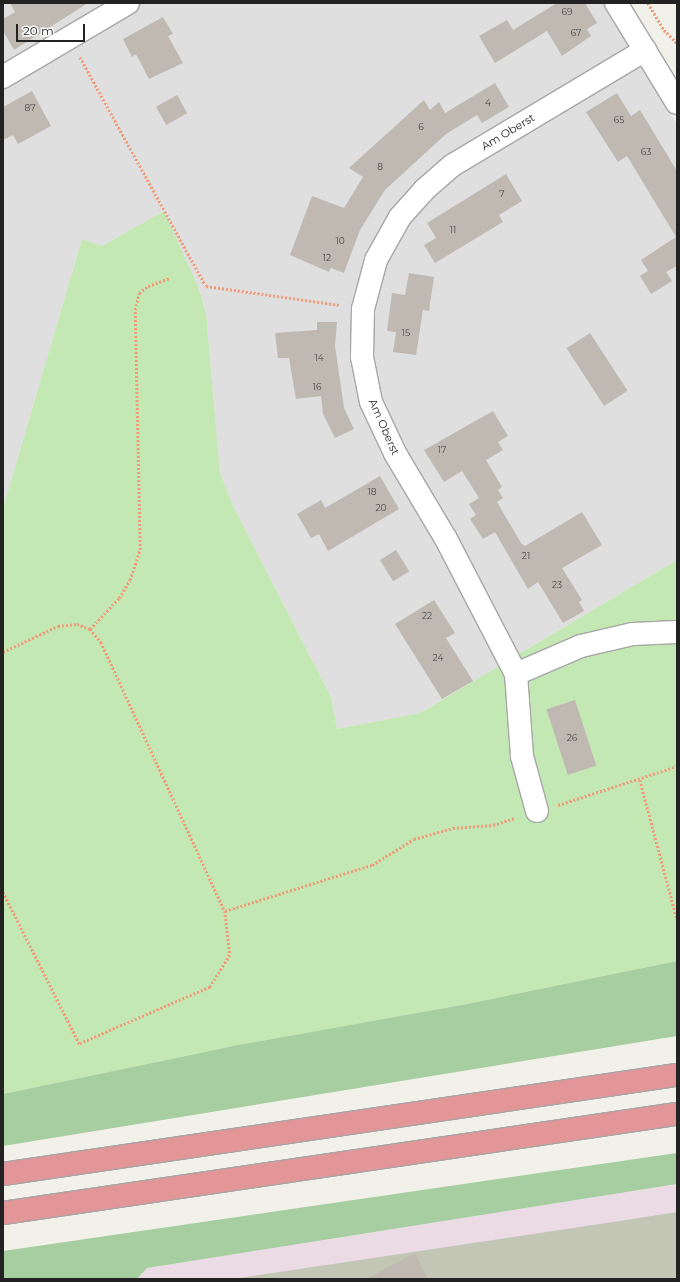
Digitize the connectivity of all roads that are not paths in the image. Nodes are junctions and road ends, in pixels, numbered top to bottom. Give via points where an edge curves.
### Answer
1 (128, 3) edge
2 (616, 3) edge
3 (645, 50) junction
4 (3, 77) edge
5 (677, 103) edge
6 (677, 632) edge
7 (516, 674) junction
8 (537, 811) road end
9 (677, 1075) edge
10 (677, 1114) edge
11 (3, 1174) edge
12 (3, 1214) edge

1 - 4 street
2 - 3 street
3 - 5 street
3 - 7 street, Am Oberst via 453,165 424,190 400,217 376,260 362,309 362,357 371,402 395,453 446,539
6 - 7 street via 633,634 581,646
7 - 8 street via 522,756
9 - 11 highway
10 - 12 highway

